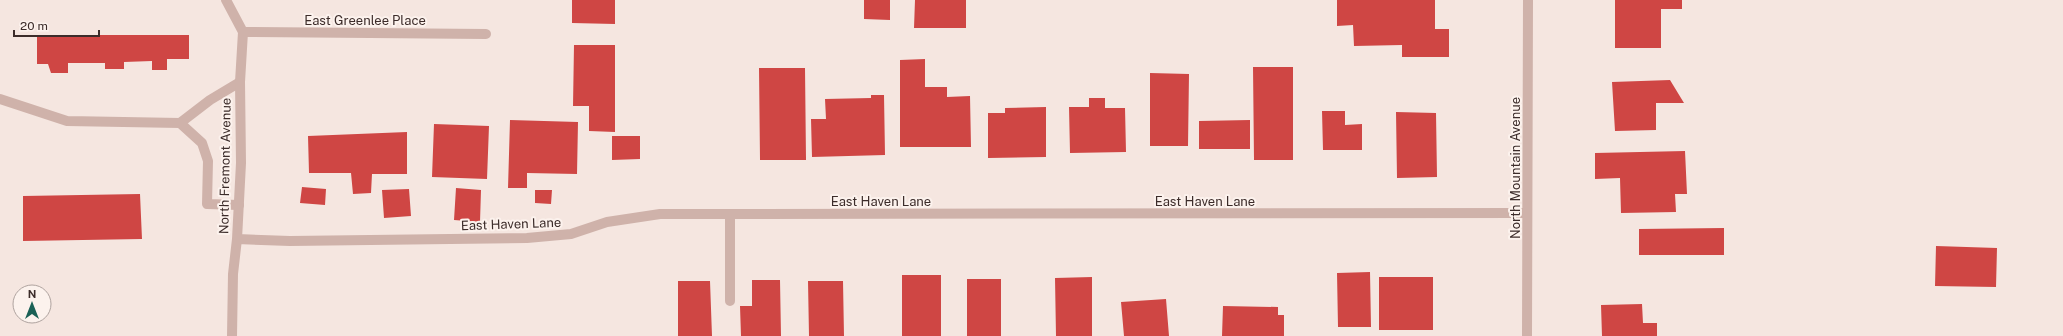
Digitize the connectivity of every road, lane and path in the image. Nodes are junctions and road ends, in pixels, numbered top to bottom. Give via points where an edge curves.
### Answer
1 (226, 0) edge
2 (1528, 0) edge
3 (243, 32) junction
4 (486, 34) dead end
5 (240, 82) junction
6 (0, 100) edge
7 (180, 123) junction
8 (239, 204) junction
9 (1527, 213) junction
10 (730, 214) junction
11 (237, 239) junction
12 (730, 301) dead end
13 (232, 336) edge
14 (1527, 336) edge

1 - 3 street
2 - 9 street, North Mountain Avenue
3 - 4 street, East Greenlee Place
3 - 5 street, North Fremont Avenue
5 - 7 street via 210,100
5 - 8 street, North Fremont Avenue
6 - 7 street via 67,121
7 - 8 street via 202,142 208,160 207,204
8 - 11 street, North Fremont Avenue
9 - 10 street, East Haven Lane
9 - 14 street, North Mountain Avenue
10 - 11 street, East Haven Lane via 660,214 607,222 571,234 528,238 290,241
10 - 12 street
11 - 13 street, North Fremont Avenue via 233,274

